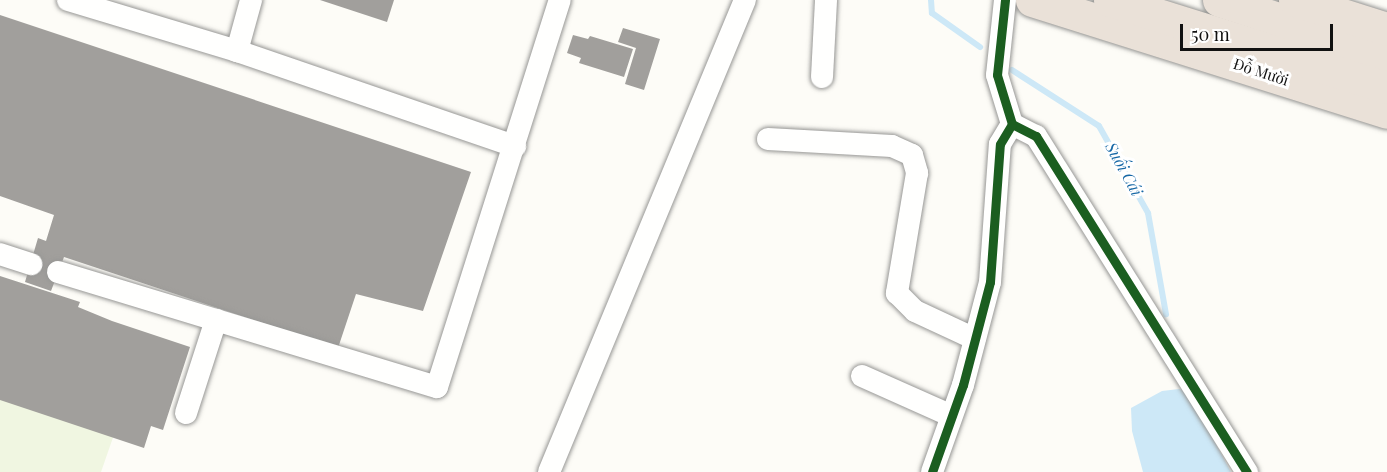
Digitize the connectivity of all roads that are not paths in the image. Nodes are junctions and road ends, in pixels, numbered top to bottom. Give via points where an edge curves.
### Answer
1 (68, 0) edge
2 (251, 0) edge
3 (560, 0) edge
4 (745, 0) edge
5 (826, 0) edge
6 (1005, 0) edge
7 (1032, 0) edge
8 (1110, 0) edge
9 (1220, 0) edge
10 (1295, 0) edge
11 (1387, 29) edge
12 (237, 51) junction
13 (1387, 54) edge
14 (822, 77) dead end
15 (1387, 87) edge
16 (1387, 112) edge
17 (1012, 124) junction
18 (768, 139) dead end
19 (515, 146) junction
20 (0, 254) edge
21 (31, 264) dead end
22 (58, 272) dead end
23 (216, 320) junction
24 (975, 339) junction
25 (862, 376) dead end
26 (186, 413) dead end
27 (952, 416) junction
28 (549, 472) edge
29 (932, 472) edge
30 (1247, 472) edge

1 - 12 street
2 - 12 street
3 - 19 street
4 - 28 street
5 - 14 street
6 - 17 street via 997,75
7 - 16 highway, Đỗ Mười
8 - 15 highway, Đỗ Mười
9 - 13 highway
10 - 11 highway
12 - 19 street
17 - 24 street via 1000,144 990,282
17 - 30 street via 1036,136
18 - 24 street via 892,146 912,155 917,173 897,293 915,311
19 - 23 street via 437,387
20 - 21 street
22 - 23 street
23 - 26 street
24 - 27 street
25 - 27 street
27 - 29 street

